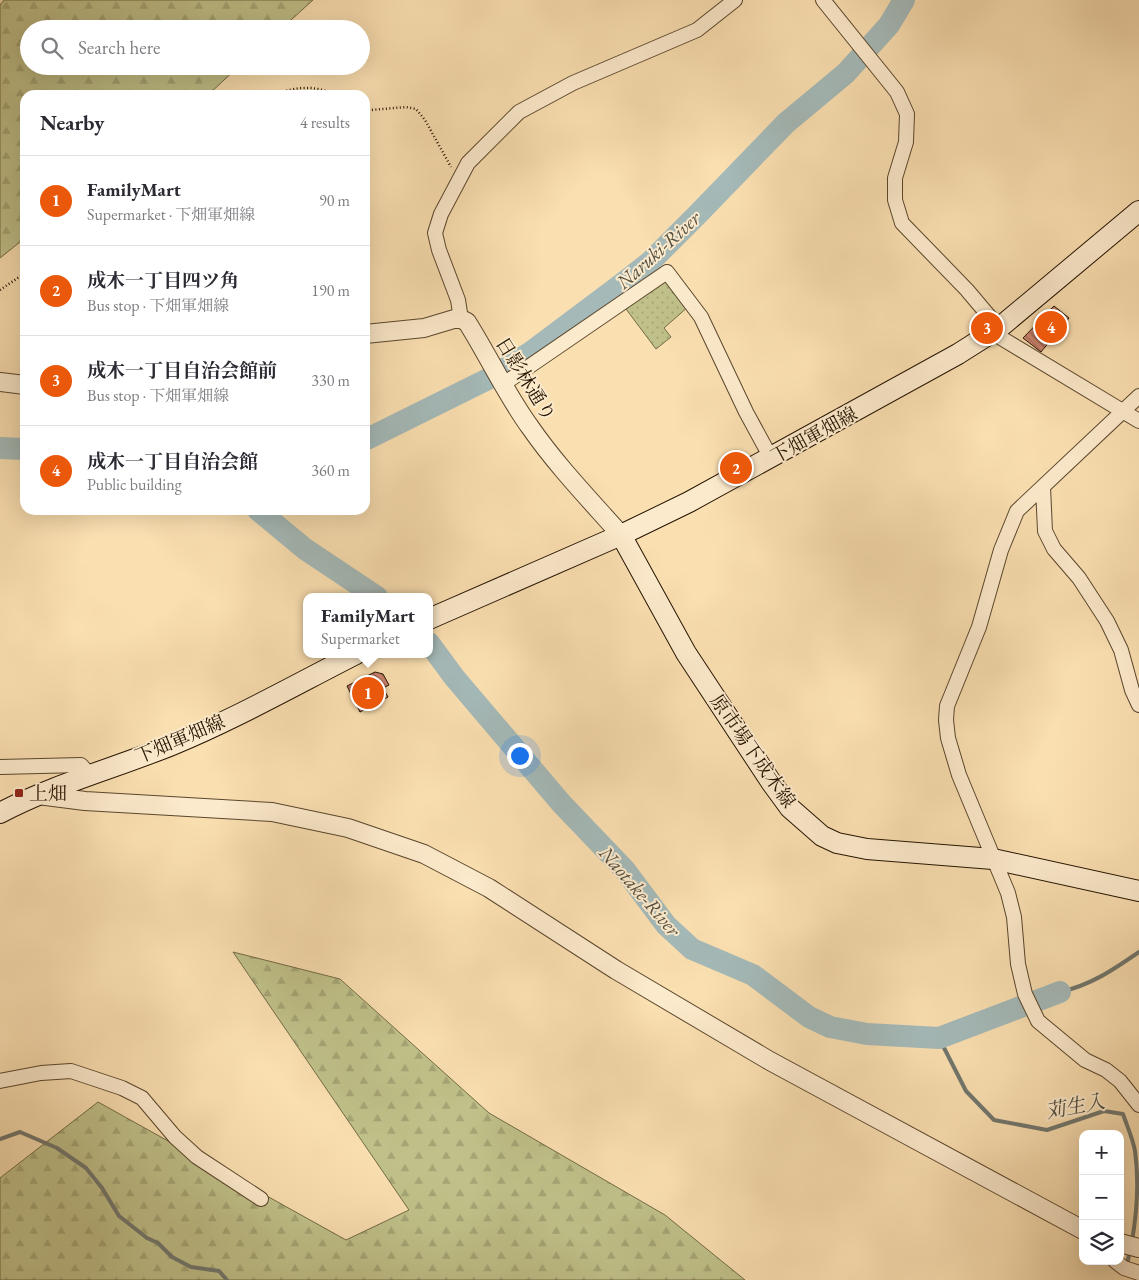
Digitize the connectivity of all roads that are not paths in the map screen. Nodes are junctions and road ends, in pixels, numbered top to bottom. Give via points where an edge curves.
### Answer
1 (735, 0) edge
2 (823, 0) edge
3 (1139, 211) edge
4 (461, 319) junction
5 (996, 331) junction
6 (370, 333) edge
7 (0, 382) edge
8 (500, 383) junction
9 (20, 384) edge
10 (1139, 396) edge
11 (1123, 411) junction
12 (1139, 421) edge
13 (771, 458) junction
14 (1043, 487) junction
15 (621, 535) junction
16 (433, 617) edge
17 (348, 658) edge
18 (1139, 705) edge
19 (0, 767) edge
20 (90, 776) junction
21 (38, 795) junction
22 (0, 814) edge
23 (993, 859) junction
24 (1139, 891) edge
25 (0, 1081) edge
26 (1139, 1105) edge
27 (261, 1199) dead end
28 (1079, 1229) edge

1 - 4 street via 697,30 573,83 519,112 468,163 441,214 435,233
2 - 5 street via 874,60 897,92 907,114 906,142 895,178 895,200 902,223 967,290
3 - 5 main road, 下畑軍畑線
4 - 6 street via 424,328
4 - 8 street, 日影林通り via 467,322
5 - 11 street
5 - 13 main road, 下畑軍畑線
7 - 9 street
8 - 13 street via 666,272 701,318
8 - 15 street, 日影林通り via 550,456
10 - 11 street
11 - 12 street
11 - 14 street
13 - 15 main road, 下畑軍畑線
14 - 18 street via 1048,536 1054,549 1108,621
14 - 23 street via 1017,511 1001,550 979,627 948,706 948,738 959,775
15 - 16 main road, 下畑軍畑線
15 - 23 main road, 原市場下成木線 via 686,653 771,782 807,825 822,836 851,846
17 - 20 main road, 下畑軍畑線 via 223,723
19 - 20 street via 81,765
20 - 21 main road, 下畑軍畑線
21 - 22 main road, 下畑軍畑線
21 - 28 street via 85,801 272,812 348,828 424,854 489,888 616,970 770,1061
23 - 24 main road, 原市場下成木線
23 - 26 street via 1014,917 1018,964 1025,994 1038,1021 1085,1060 1120,1081
25 - 27 street via 71,1071 122,1088 142,1098 196,1157

